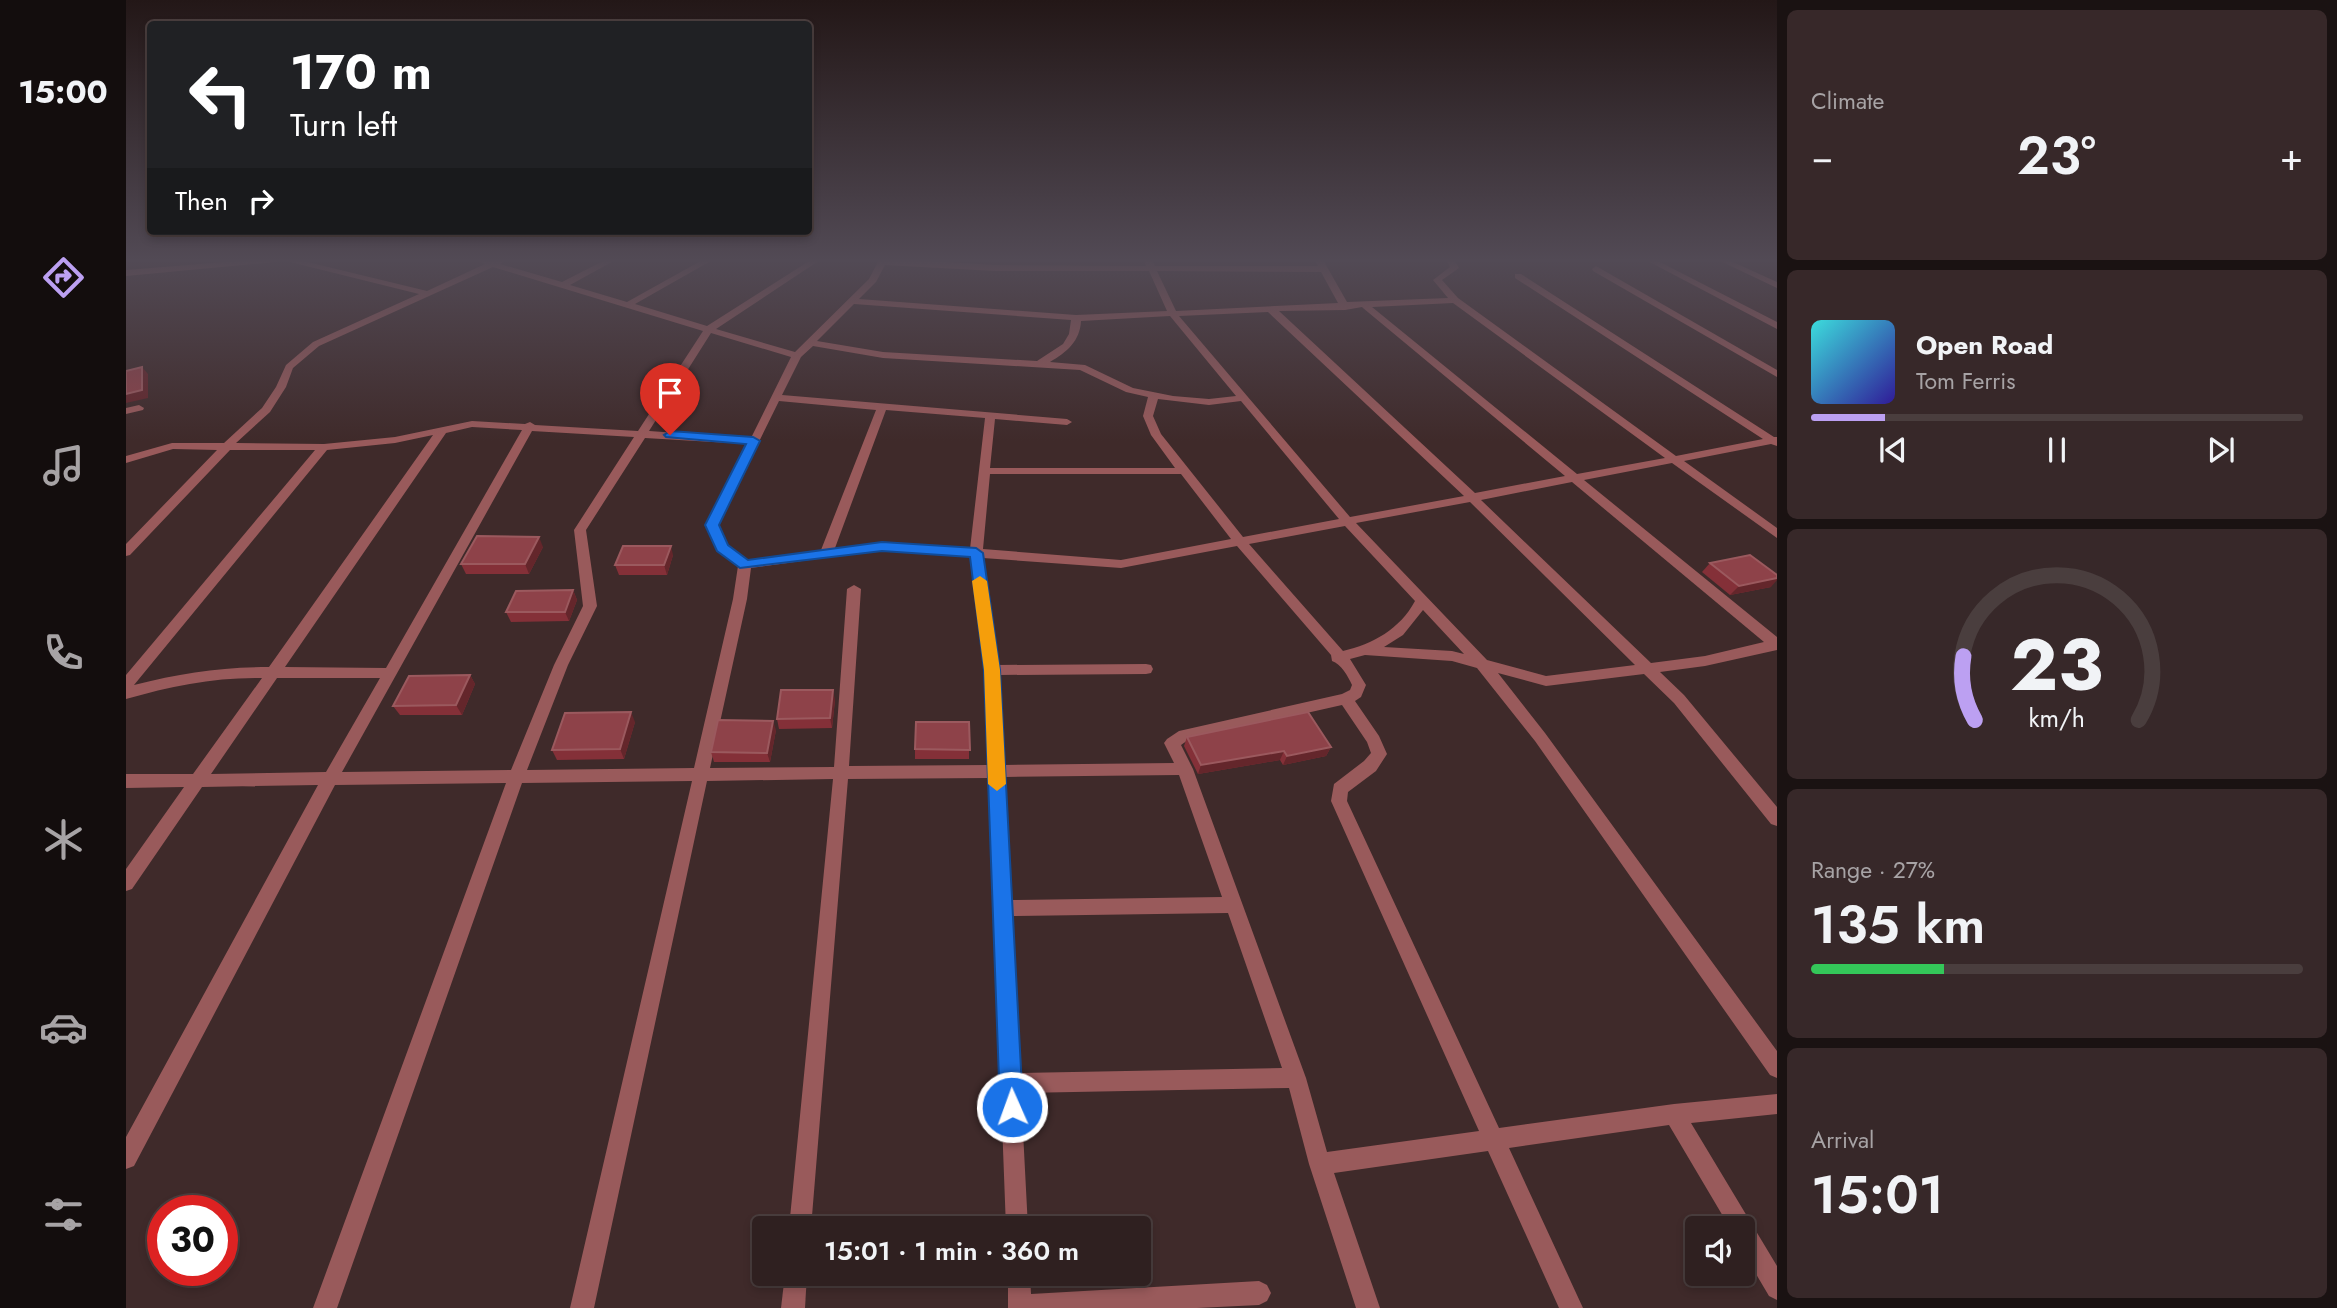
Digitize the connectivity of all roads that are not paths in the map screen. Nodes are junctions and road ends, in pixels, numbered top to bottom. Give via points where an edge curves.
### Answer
1 (373, 319) edge
2 (677, 319) edge
3 (724, 319) edge
4 (835, 319) edge
5 (1076, 319) edge
6 (1176, 319) edge
7 (1282, 319) edge
8 (1382, 319) edge
9 (1481, 319) edge
10 (1585, 319) edge
11 (1682, 319) edge
12 (709, 329) junction
13 (813, 342) junction
14 (797, 356) junction
15 (1041, 363) junction
16 (1777, 374) edge
17 (1153, 397) junction
18 (776, 398) junction
19 (1243, 398) junction
20 (882, 407) junction
21 (139, 408) dead end
22 (126, 411) edge
23 (990, 417) junction
24 (1067, 422) dead end
25 (530, 425) junction
26 (443, 429) junction
27 (643, 433) junction
28 (753, 441) junction
29 (1776, 442) edge
30 (227, 446) junction
31 (324, 447) junction
32 (126, 460) edge
33 (1674, 461) junction
34 (985, 471) junction
35 (1183, 471) junction
36 (1575, 479) junction
37 (1473, 498) junction
38 (1348, 522) junction
39 (1777, 534) edge
40 (1238, 541) junction
41 (126, 552) edge
42 (828, 552) junction
43 (976, 553) junction
44 (745, 565) junction
45 (854, 590) dead end
46 (1422, 600) junction
47 (1777, 645) edge
48 (1368, 651) junction
49 (1337, 657) junction
50 (1483, 665) junction
51 (1644, 666) junction
52 (1146, 669) dead end
53 (992, 670) junction
54 (273, 671) junction
55 (392, 673) junction
56 (126, 685) edge
57 (126, 693) edge
58 (1346, 699) junction
59 (1185, 769) junction
60 (997, 773) junction
61 (841, 774) junction
62 (701, 775) junction
63 (516, 777) junction
64 (330, 779) junction
65 (126, 780) edge
66 (197, 780) junction
67 (1777, 820) edge
68 (126, 883) edge
69 (1232, 905) junction
70 (1003, 908) junction
71 (1777, 1068) edge
72 (1296, 1078) junction
73 (1010, 1083) junction
74 (1777, 1104) edge
75 (1674, 1114) junction
76 (1493, 1141) junction
77 (126, 1158) edge
78 (1320, 1164) junction
79 (801, 1216) edge
80 (1016, 1216) edge
81 (1735, 1216) edge
82 (1755, 1250) edge
83 (795, 1286) edge
84 (1019, 1286) edge
85 (1777, 1288) edge
86 (1259, 1293) dead end
87 (1020, 1307) edge
88 (325, 1308) edge
89 (582, 1308) edge
90 (793, 1308) edge
91 (1368, 1308) edge
92 (1571, 1308) edge

1 - 30 street via 299,356 266,410
2 - 12 street
3 - 12 street
4 - 13 street
5 - 15 street via 1070,344
6 - 19 street
7 - 37 street
8 - 36 street
9 - 33 street
10 - 29 street
11 - 16 street
12 - 14 street
12 - 27 street
13 - 14 street
13 - 15 street via 883,355
14 - 18 street
15 - 17 street via 1082,367
17 - 19 street
17 - 35 street via 1148,416 1152,426
18 - 20 street
18 - 28 street
19 - 38 street
20 - 23 street
20 - 42 street
21 - 22 street
23 - 24 street
23 - 34 street
25 - 26 street via 472,424
25 - 27 street
25 - 55 street
26 - 31 street via 395,440
26 - 54 street
27 - 28 street
27 - 63 street via 580,530 590,606
28 - 44 street via 712,525 722,548
29 - 33 street
30 - 31 street
30 - 32 street via 172,446
30 - 41 street
31 - 56 street
33 - 36 street
33 - 39 street
34 - 35 street
34 - 43 street
35 - 40 street
36 - 37 street
36 - 47 street
37 - 38 street
37 - 51 street
38 - 40 street
38 - 46 street
40 - 43 street via 1121,564
40 - 49 street
42 - 43 street via 882,547
42 - 44 street
43 - 53 street
44 - 62 street
45 - 61 street
46 - 48 street via 1416,614
46 - 50 street
47 - 51 street via 1705,661
48 - 49 street
48 - 50 street via 1440,655
49 - 58 street via 1356,674 1359,685
50 - 51 street via 1546,681
50 - 71 street via 1540,737
51 - 67 street via 1679,699
52 - 53 street
53 - 60 street
54 - 55 street
54 - 57 street via 226,672
54 - 66 street
55 - 64 street
58 - 59 street via 1176,738 1172,743
58 - 76 street via 1379,754 1340,789 1339,801
59 - 60 street
59 - 69 street
60 - 61 street
60 - 70 street
61 - 62 street
61 - 79 street
62 - 63 street
62 - 89 street
63 - 64 street
63 - 88 street
64 - 66 street
64 - 77 street
65 - 66 street
66 - 68 street
69 - 70 street
69 - 72 street
70 - 73 street
72 - 73 street
72 - 78 street
73 - 80 street
74 - 75 street
75 - 76 street
75 - 81 street
76 - 78 street
76 - 92 street
78 - 91 street
82 - 85 street
83 - 90 street
84 - 87 street
86 - 87 street

